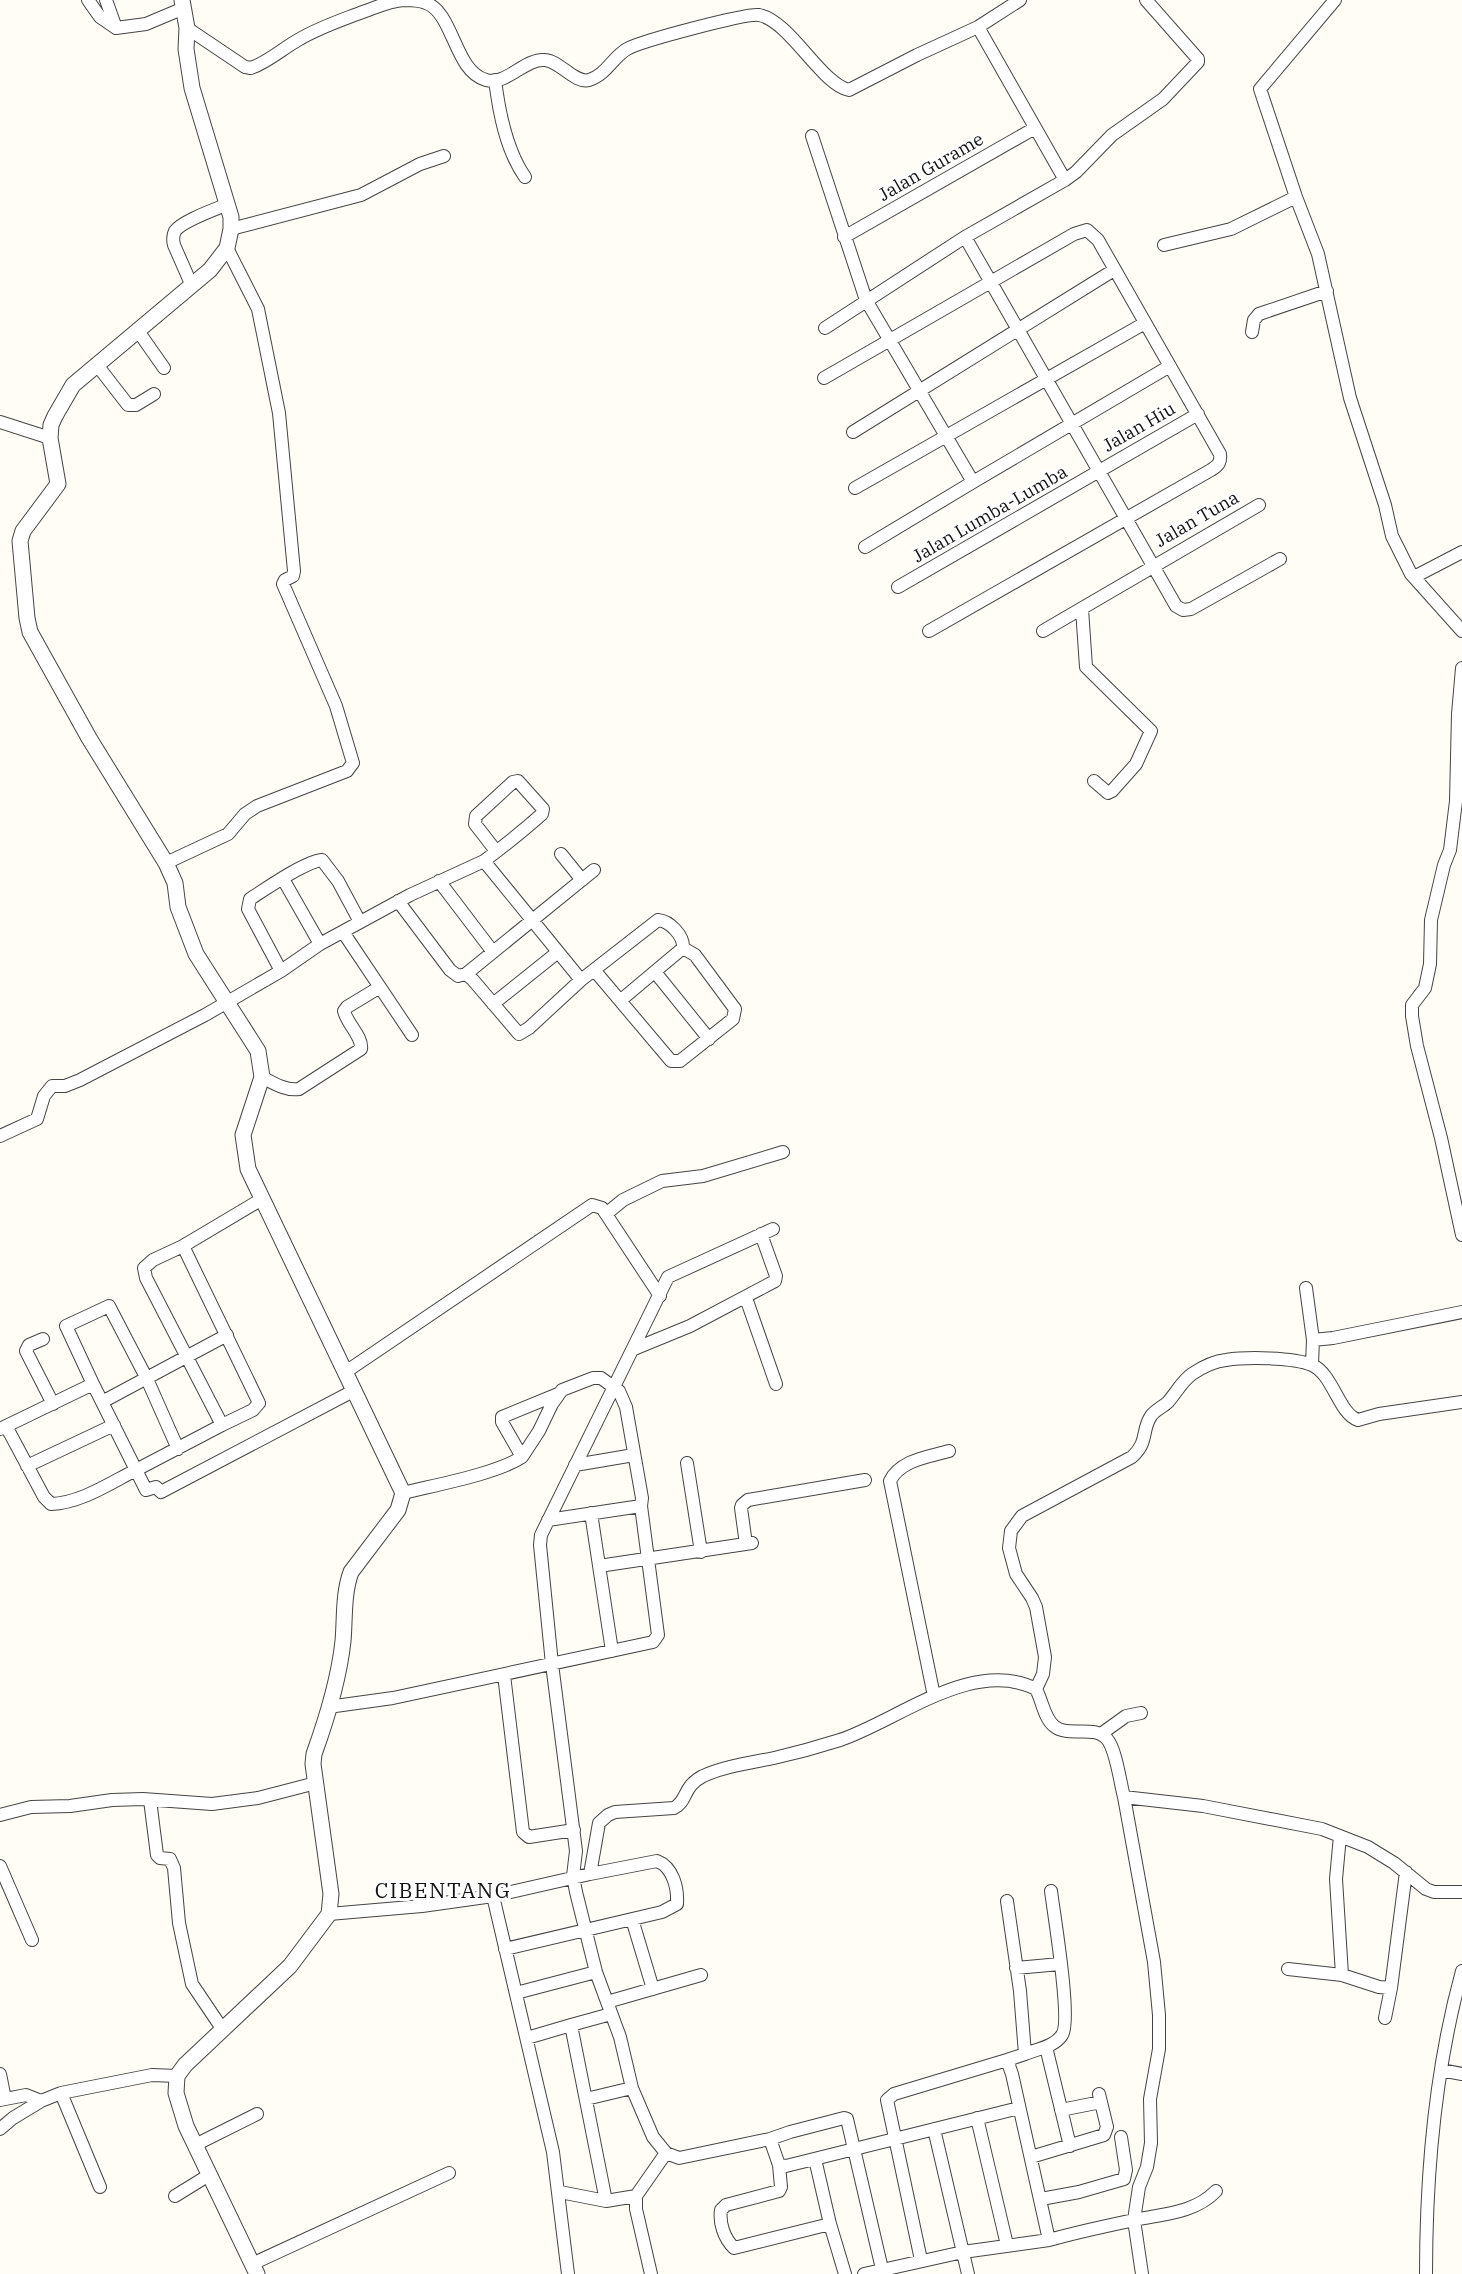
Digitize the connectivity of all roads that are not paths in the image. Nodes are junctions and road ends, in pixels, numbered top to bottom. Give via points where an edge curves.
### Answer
1 (88, 0) edge
2 (106, 0) edge
3 (1020, 0) edge
4 (1146, 0) edge
5 (1335, 0) edge
6 (388, 1) edge
7 (183, 4) edge
8 (978, 27) junction
9 (116, 28) junction
10 (187, 28) junction
11 (495, 80) junction
12 (1035, 128) junction
13 (812, 136) dead end
14 (444, 156) dead end
15 (525, 177) dead end
16 (1065, 180) junction
17 (1296, 197) junction
18 (228, 204) junction
19 (231, 229) junction
20 (844, 237) junction
21 (965, 237) junction
22 (1164, 245) dead end
23 (227, 248) junction
24 (1114, 270) junction
25 (991, 282) junction
26 (192, 286) junction
27 (1326, 291) junction
28 (866, 300) junction
29 (1145, 322) junction
30 (825, 328) dead end
31 (1018, 330) junction
32 (138, 331) junction
33 (1252, 332) dead end
34 (890, 340) junction
35 (97, 365) junction
36 (1170, 366) junction
37 (164, 368) dead end
38 (824, 378) dead end
39 (1046, 379) junction
40 (920, 391) junction
41 (154, 394) dead end
42 (1198, 414) junction
43 (0, 422) edge
44 (1072, 423) junction
45 (853, 432) dead end
46 (945, 437) junction
47 (51, 438) junction
48 (1099, 471) junction
49 (973, 482) junction
50 (855, 488) dead end
51 (1259, 505) dead end
52 (1126, 518) junction
53 (865, 547) dead end
54 (1462, 552) edge
55 (1280, 559) dead end
56 (1153, 566) junction
57 (1414, 577) junction
58 (898, 587) dead end
59 (1083, 609) junction
60 (929, 631) dead end
61 (1043, 631) dead end
62 (1462, 631) edge
63 (1462, 668) edge
64 (1094, 781) dead end
65 (496, 851) junction
66 (561, 854) dead end
67 (484, 861) junction
68 (166, 863) junction
69 (594, 870) dead end
70 (283, 879) junction
71 (582, 880) junction
72 (439, 881) junction
73 (398, 902) junction
74 (532, 920) junction
75 (360, 922) junction
76 (343, 932) junction
77 (320, 944) junction
78 (683, 948) junction
79 (493, 952) junction
80 (558, 952) junction
81 (281, 970) junction
82 (595, 971) junction
83 (655, 972) junction
84 (466, 974) junction
85 (581, 980) junction
86 (380, 987) junction
87 (621, 1000) junction
88 (226, 1003) junction
89 (492, 1004) junction
90 (412, 1035) dead end
91 (709, 1039) junction
92 (262, 1077) junction
93 (0, 1137) edge
94 (783, 1152) dead end
95 (262, 1200) junction
96 (606, 1214) junction
97 (772, 1229) dead end
98 (761, 1234) junction
99 (1462, 1234) edge
100 (183, 1246) junction
101 (1306, 1288) dead end
102 (660, 1296) junction
103 (746, 1298) junction
104 (1462, 1312) edge
105 (227, 1335) junction
106 (43, 1339) dead end
107 (1312, 1340) junction
108 (634, 1349) junction
109 (186, 1355) junction
110 (1312, 1364) junction
111 (346, 1371) junction
112 (147, 1379) junction
113 (93, 1384) junction
114 (776, 1384) dead end
115 (614, 1387) junction
116 (355, 1390) junction
117 (558, 1394) junction
118 (102, 1402) junction
119 (1462, 1402) edge
120 (53, 1404) junction
121 (114, 1425) junction
122 (222, 1425) junction
123 (3, 1428) edge
124 (178, 1449) junction
125 (949, 1451) dead end
126 (634, 1455) junction
127 (522, 1457) junction
128 (687, 1463) dead end
129 (576, 1465) junction
130 (27, 1466) junction
131 (136, 1470) junction
132 (865, 1480) dead end
133 (403, 1493) junction
134 (641, 1506) junction
135 (591, 1513) junction
136 (548, 1520) junction
137 (701, 1552) junction
138 (648, 1558) junction
139 (599, 1566) junction
140 (612, 1651) junction
141 (552, 1664) junction
142 (504, 1675) junction
143 (1036, 1689) junction
144 (934, 1696) junction
145 (328, 1707) junction
146 (1141, 1713) dead end
147 (1101, 1734) junction
148 (316, 1783) junction
149 (1124, 1797) junction
150 (150, 1800) junction
151 (0, 1815) edge
152 (574, 1830) junction
153 (1340, 1836) junction
154 (0, 1866) edge
155 (1406, 1872) junction
156 (590, 1874) junction
157 (573, 1876) junction
158 (1051, 1891) dead end
159 (1462, 1892) edge
160 (493, 1896) junction
161 (1007, 1901) dead end
162 (329, 1914) junction
163 (632, 1919) junction
164 (585, 1930) junction
165 (32, 1940) dead end
166 (505, 1949) junction
167 (1060, 1964) junction
168 (1016, 1968) junction
169 (1287, 1970) dead end
170 (1462, 1971) edge
171 (596, 1972) junction
172 (701, 1975) dead end
173 (1342, 1975) junction
174 (1391, 1988) junction
175 (653, 1989) junction
176 (516, 1993) junction
177 (609, 2008) junction
178 (1385, 2018) dead end
179 (571, 2025) junction
180 (223, 2030) junction
181 (527, 2038) junction
182 (1046, 2047) junction
183 (1025, 2054) junction
184 (1007, 2060) junction
185 (1441, 2070) junction
186 (0, 2074) edge
187 (1462, 2074) edge
188 (177, 2076) junction
189 (633, 2088) junction
190 (61, 2093) junction
191 (2, 2099) edge
192 (586, 2100) junction
193 (41, 2101) junction
194 (1019, 2108) junction
195 (1060, 2110) junction
196 (257, 2114) dead end
197 (977, 2118) junction
198 (0, 2129) edge
199 (934, 2129) junction
200 (1121, 2137) dead end
201 (895, 2138) junction
202 (770, 2139) junction
203 (195, 2145) junction
204 (1070, 2146) junction
205 (855, 2148) junction
206 (666, 2153) junction
207 (1031, 2157) junction
208 (815, 2159) junction
209 (779, 2165) junction
210 (449, 2173) dead end
211 (209, 2175) junction
212 (100, 2187) dead end
213 (1215, 2191) dead end
214 (560, 2192) junction
215 (175, 2196) dead end
216 (636, 2196) junction
217 (1041, 2199) junction
218 (606, 2201) junction
219 (1134, 2220) junction
220 (830, 2223) junction
221 (1049, 2240) junction
222 (1007, 2245) junction
223 (963, 2252) junction
224 (921, 2260) junction
225 (254, 2269) edge
226 (882, 2269) junction
227 (568, 2274) edge
228 (651, 2274) edge
229 (845, 2274) edge
230 (864, 2274) edge
231 (968, 2274) edge
232 (1142, 2274) edge
233 (1426, 2274) edge

1 - 9 street via 100,17
2 - 9 street
3 - 8 street
4 - 16 street via 1198,62 1163,99 1112,135
5 - 17 street via 1260,87
6 - 10 street via 319,28 251,68
6 - 11 street via 428,3 438,11 471,71 488,81
7 - 9 street via 146,24
7 - 10 street
8 - 11 street via 849,90 831,79 775,23 758,15 628,48 591,80 540,60
8 - 12 street
10 - 18 street via 188,68
11 - 15 street via 511,151
12 - 16 street
12 - 20 street, Jalan Gurame
13 - 20 street
14 - 19 street via 361,195
16 - 21 street
17 - 22 street via 1231,229
17 - 27 street via 1318,254
18 - 19 street
18 - 26 street via 175,231 174,245
19 - 23 street
20 - 28 street
21 - 25 street
21 - 28 street
23 - 26 street
23 - 68 street via 258,309 279,413 294,571 283,584 336,706 353,763 347,771 257,806 228,834
24 - 25 street via 1098,240 1082,230
24 - 29 street
24 - 31 street
25 - 31 street
25 - 34 street
26 - 32 street
27 - 33 street via 1259,314
27 - 57 street via 1350,398 1392,536
28 - 30 street
28 - 34 street
29 - 36 street
29 - 39 street
31 - 39 street
31 - 40 street
32 - 35 street
32 - 37 street
34 - 38 street
34 - 40 street
35 - 41 street via 128,405 136,405
35 - 47 street via 70,390 51,425
36 - 42 street
36 - 44 street
39 - 44 street
39 - 46 street
40 - 45 street
40 - 46 street
42 - 48 street, Jalan Hiu
42 - 52 street via 1220,454 1218,465
43 - 47 street
44 - 48 street
44 - 49 street
46 - 49 street
46 - 50 street
47 - 68 street via 58,484 20,537 29,625 89,738
48 - 52 street
48 - 58 street, Jalan Lumba-Lumba
49 - 53 street
51 - 56 street, Jalan Tuna
52 - 56 street
52 - 60 street
54 - 57 street
55 - 56 street via 1186,610 1176,606
56 - 59 street, Jalan Tuna
57 - 62 street
59 - 61 street, Jalan Tuna
59 - 64 street via 1086,667 1151,731 1136,764 1112,791 1108,793
63 - 99 street via 1450,850 1431,920 1429,972 1425,988 1412,1005 1412,1016
65 - 65 street via 543,812 518,781 476,816 476,824
65 - 67 street
66 - 71 street
67 - 72 street
67 - 74 street
68 - 88 street via 176,883 178,907 196,954
69 - 71 street
70 - 75 street via 316,861 324,861
70 - 77 street
70 - 81 street via 250,899 248,905 249,914
71 - 74 street
72 - 73 street
72 - 79 street
73 - 75 street
73 - 84 street via 450,970 458,976
74 - 79 street
74 - 80 street
75 - 76 street
76 - 77 street
76 - 86 street
77 - 81 street
78 - 82 street via 682,938 658,920
78 - 83 street
78 - 91 street via 695,955 735,1009 733,1018
79 - 84 street
80 - 85 street
80 - 89 street
81 - 88 street
82 - 85 street
82 - 87 street
83 - 87 street
83 - 91 street
84 - 89 street
85 - 89 street via 521,1033
86 - 90 street
86 - 92 street via 344,1011 361,1049 299,1089 283,1087
87 - 91 street via 674,1062
88 - 92 street via 258,1051
88 - 93 street via 80,1080 52,1086 44,1096 37,1119
92 - 95 street via 243,1135 248,1169
94 - 96 street via 702,1176 662,1181 623,1200
95 - 100 street
95 - 111 street
96 - 102 street
96 - 111 street via 595,1205 577,1214
97 - 98 street
98 - 102 street via 672,1274
98 - 103 street via 777,1278
100 - 105 street
100 - 109 street via 146,1265 144,1274
101 - 107 street
102 - 108 street
103 - 108 street
103 - 114 street
104 - 107 street
105 - 109 street
105 - 122 street via 259,1403
106 - 120 street via 26,1348 27,1355
107 - 110 street
108 - 115 street
109 - 112 street
109 - 122 street
110 - 119 street via 1358,1420
110 - 143 street via 1282,1359 1224,1360 1201,1369 1153,1413 1145,1439 1132,1457 1018,1520 1009,1548 1016,1574 1036,1607 1045,1657
111 - 116 street
112 - 113 street via 112,1308 105,1306 66,1326
112 - 118 street
112 - 124 street
113 - 118 street
113 - 120 street
115 - 117 street via 601,1378 593,1378
115 - 126 street via 626,1407
115 - 129 street
116 - 131 street via 160,1492 156,1487 146,1490
116 - 133 street
117 - 127 street
117 - 127 street via 502,1417
118 - 121 street
120 - 123 street
121 - 130 street
121 - 131 street
122 - 124 street
123 - 130 street
124 - 131 street
125 - 144 street via 907,1464 890,1481
126 - 129 street
126 - 134 street
127 - 133 street via 492,1470
128 - 137 street
129 - 136 street
130 - 131 street via 51,1504 83,1496
132 - 137 street via 753,1497 741,1508 749,1544
133 - 145 street via 398,1510 346,1584 343,1643
134 - 135 street
134 - 138 street
135 - 136 street
135 - 139 street
136 - 141 street via 540,1545
137 - 138 street
138 - 139 street
138 - 140 street via 658,1635 652,1644
139 - 140 street
140 - 141 street
141 - 142 street
141 - 152 street
142 - 145 street
142 - 152 street via 523,1832 529,1837
143 - 144 street via 1000,1680
143 - 147 street via 1055,1727
144 - 156 street via 839,1740 715,1771 691,1784 682,1803 674,1808 608,1815 599,1823
145 - 148 street via 313,1764
146 - 147 street via 1126,1716
147 - 149 street via 1110,1744
148 - 150 street via 258,1798 212,1804
148 - 162 street via 331,1894
149 - 153 street via 1203,1806
149 - 219 street via 1160,2015 1159,2049 1150,2099 1151,2143
150 - 151 street via 31,1807
150 - 180 street via 157,1855 170,1859 174,1868 192,1984
152 - 157 street
153 - 155 street via 1368,1847
153 - 173 street via 1336,1879
154 - 165 street
155 - 159 street via 1434,1892
155 - 174 street
156 - 157 street
156 - 163 street via 657,1861 664,1864 673,1877 677,1904
157 - 160 street
157 - 164 street
158 - 167 street
160 - 162 street
160 - 166 street
161 - 168 street
162 - 180 street via 290,1966
163 - 164 street
163 - 175 street
164 - 166 street
164 - 171 street
166 - 176 street
167 - 168 street
167 - 182 street via 1064,2033
168 - 183 street
169 - 173 street
170 - 185 street
171 - 176 street
171 - 177 street
172 - 175 street
173 - 174 street
174 - 178 street
175 - 177 street
176 - 181 street
177 - 179 street
177 - 189 street
179 - 181 street
179 - 192 street
180 - 188 street
181 - 214 street
182 - 183 street
182 - 195 street
183 - 184 street
184 - 194 street
184 - 201 street via 890,2096 887,2104
185 - 187 street
185 - 233 street via 1426,2208
186 - 191 street
188 - 190 street via 152,2075
188 - 203 street via 178,2104
189 - 192 street
189 - 206 street via 653,2137
190 - 193 street
190 - 212 street
191 - 193 street via 26,2095
192 - 218 street
193 - 198 street
194 - 197 street
194 - 207 street
195 - 204 street
195 - 204 street via 1100,2098 1106,2133
196 - 203 street
197 - 199 street
197 - 222 street
199 - 201 street
199 - 223 street
200 - 217 street via 1124,2179
201 - 205 street
201 - 224 street
202 - 205 street via 846,2118
202 - 206 street via 682,2159
202 - 209 street
203 - 211 street
204 - 207 street
205 - 208 street
205 - 226 street
206 - 216 street
207 - 217 street
208 - 209 street
208 - 220 street
209 - 220 street via 779,2191 721,2210 729,2243 734,2248
210 - 225 street
211 - 215 street
211 - 225 street
213 - 219 street via 1180,2212
214 - 218 street
214 - 227 street
216 - 218 street
216 - 228 street
217 - 221 street
219 - 221 street
219 - 232 street
220 - 229 street
221 - 222 street
222 - 223 street
223 - 224 street
223 - 231 street
224 - 226 street
226 - 230 street

